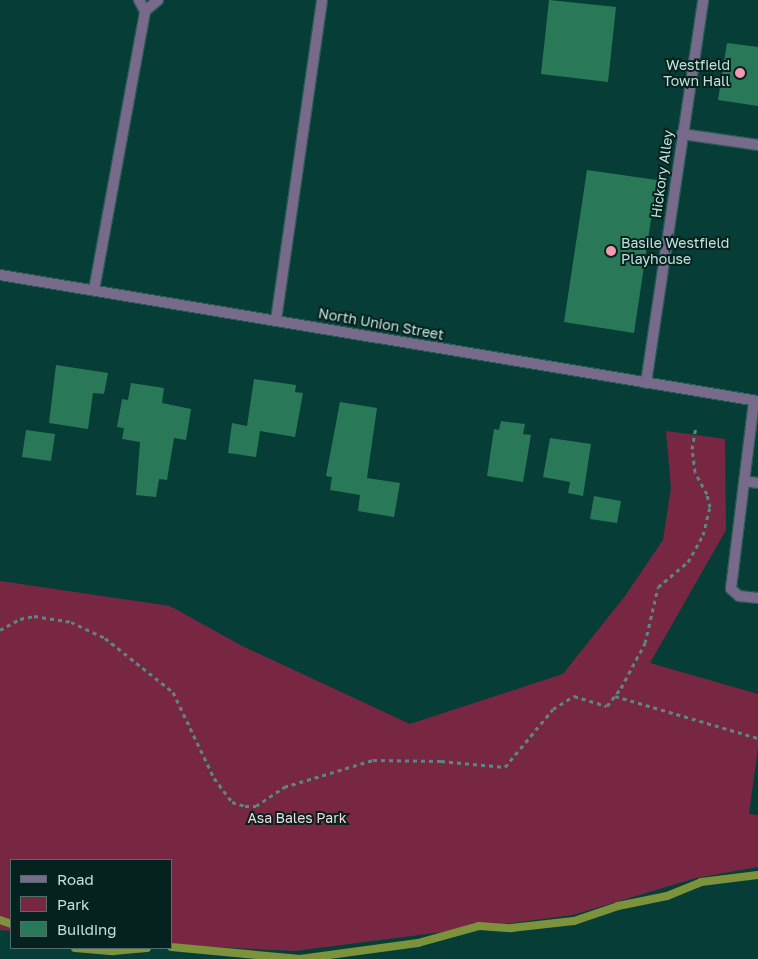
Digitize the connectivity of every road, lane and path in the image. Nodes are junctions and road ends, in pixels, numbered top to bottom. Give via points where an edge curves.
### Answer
1 (139, 0) edge
2 (158, 0) edge
3 (322, 0) edge
4 (703, 0) edge
5 (145, 11) junction
6 (682, 134) junction
7 (758, 145) edge
8 (0, 274) edge
9 (94, 290) junction
10 (276, 320) junction
11 (646, 383) junction
12 (756, 401) edge
13 (696, 428) dead end
14 (744, 481) junction
15 (758, 483) edge
16 (758, 598) edge
17 (0, 630) edge
18 (615, 696) junction
19 (758, 738) edge

1 - 5 street
2 - 5 street
3 - 10 street
4 - 6 street, Hickory Alley
5 - 9 street
6 - 7 street
6 - 11 street, Hickory Alley
8 - 9 street, North Union Street
9 - 10 street, North Union Street
10 - 11 street, North Union Street
11 - 12 street, North Union Street
12 - 14 street
13 - 18 path via 692,449 695,472 710,507 703,535 688,562 658,587 645,643
14 - 15 street
14 - 16 street via 731,588 739,596
17 - 18 path via 20,619 34,616 71,622 105,638 173,692 214,778 232,802 245,806 256,806 284,787 373,760 441,761 505,767 553,708 574,696 607,706
18 - 19 path

